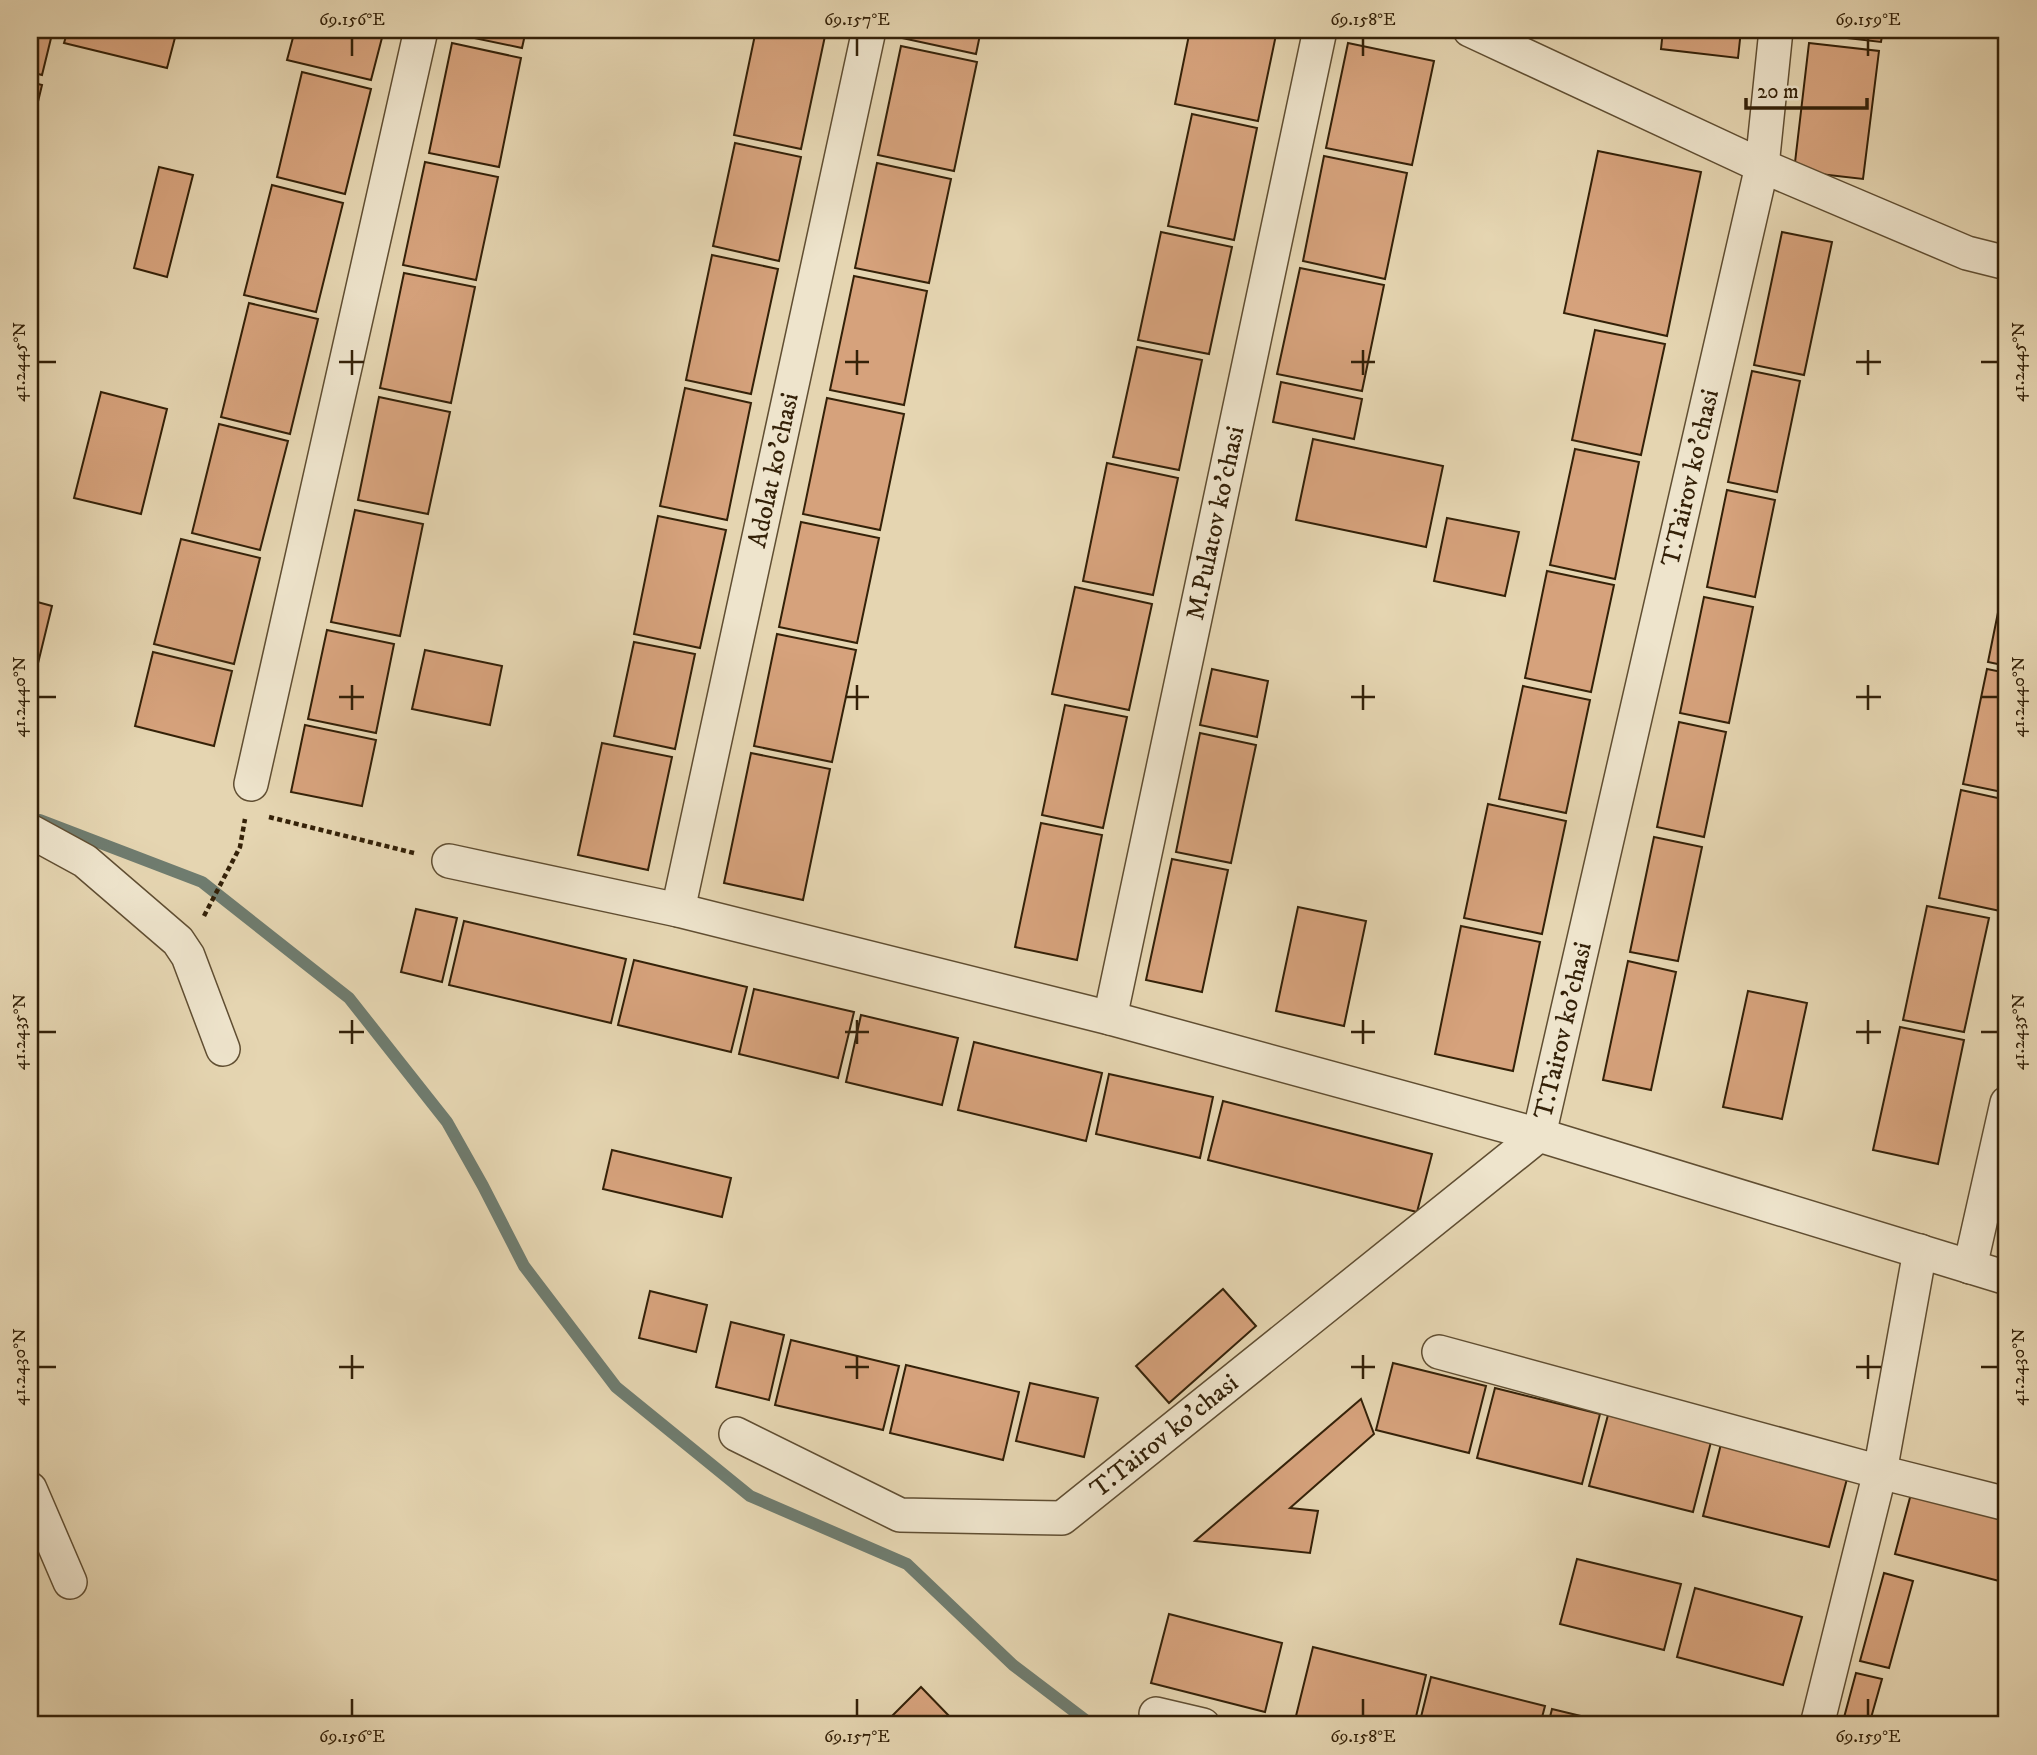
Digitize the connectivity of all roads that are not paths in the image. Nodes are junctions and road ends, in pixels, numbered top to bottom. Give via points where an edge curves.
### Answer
1 (421, 30) edge
2 (869, 30) edge
3 (1320, 30) edge
4 (1470, 30) edge
5 (1776, 30) edge
6 (1762, 166) junction
7 (2007, 263) edge
8 (256, 799) road end
9 (30, 831) edge
10 (449, 861) road end
11 (678, 910) junction
12 (1110, 1017) junction
13 (223, 1049) dead end
14 (2007, 1103) edge
15 (1539, 1135) junction
16 (1920, 1251) junction
17 (1969, 1267) junction
18 (2007, 1278) edge
19 (1439, 1352) dead end
20 (736, 1434) dead end
21 (1880, 1472) junction
22 (30, 1489) edge
23 (2007, 1504) edge
24 (70, 1582) dead end
25 (1156, 1714) dead end
26 (1203, 1725) edge
27 (1817, 1725) edge

1 - 8 street
2 - 11 street, Adolat ko'chasi
3 - 12 street, M.Pulatov ko'chasi
4 - 6 street
5 - 6 street, T.Tairov ko'chasi
6 - 7 street via 1966,253
6 - 15 street, T.Tairov ko'chasi
9 - 13 street via 85,861 178,941
10 - 11 street
11 - 12 street
12 - 15 street
14 - 17 street
15 - 16 street
15 - 20 street, T.Tairov ko'chasi via 1062,1518 900,1515
16 - 17 street
16 - 21 street
17 - 18 street
19 - 21 street
21 - 23 street
21 - 27 street
22 - 24 street
25 - 26 street

